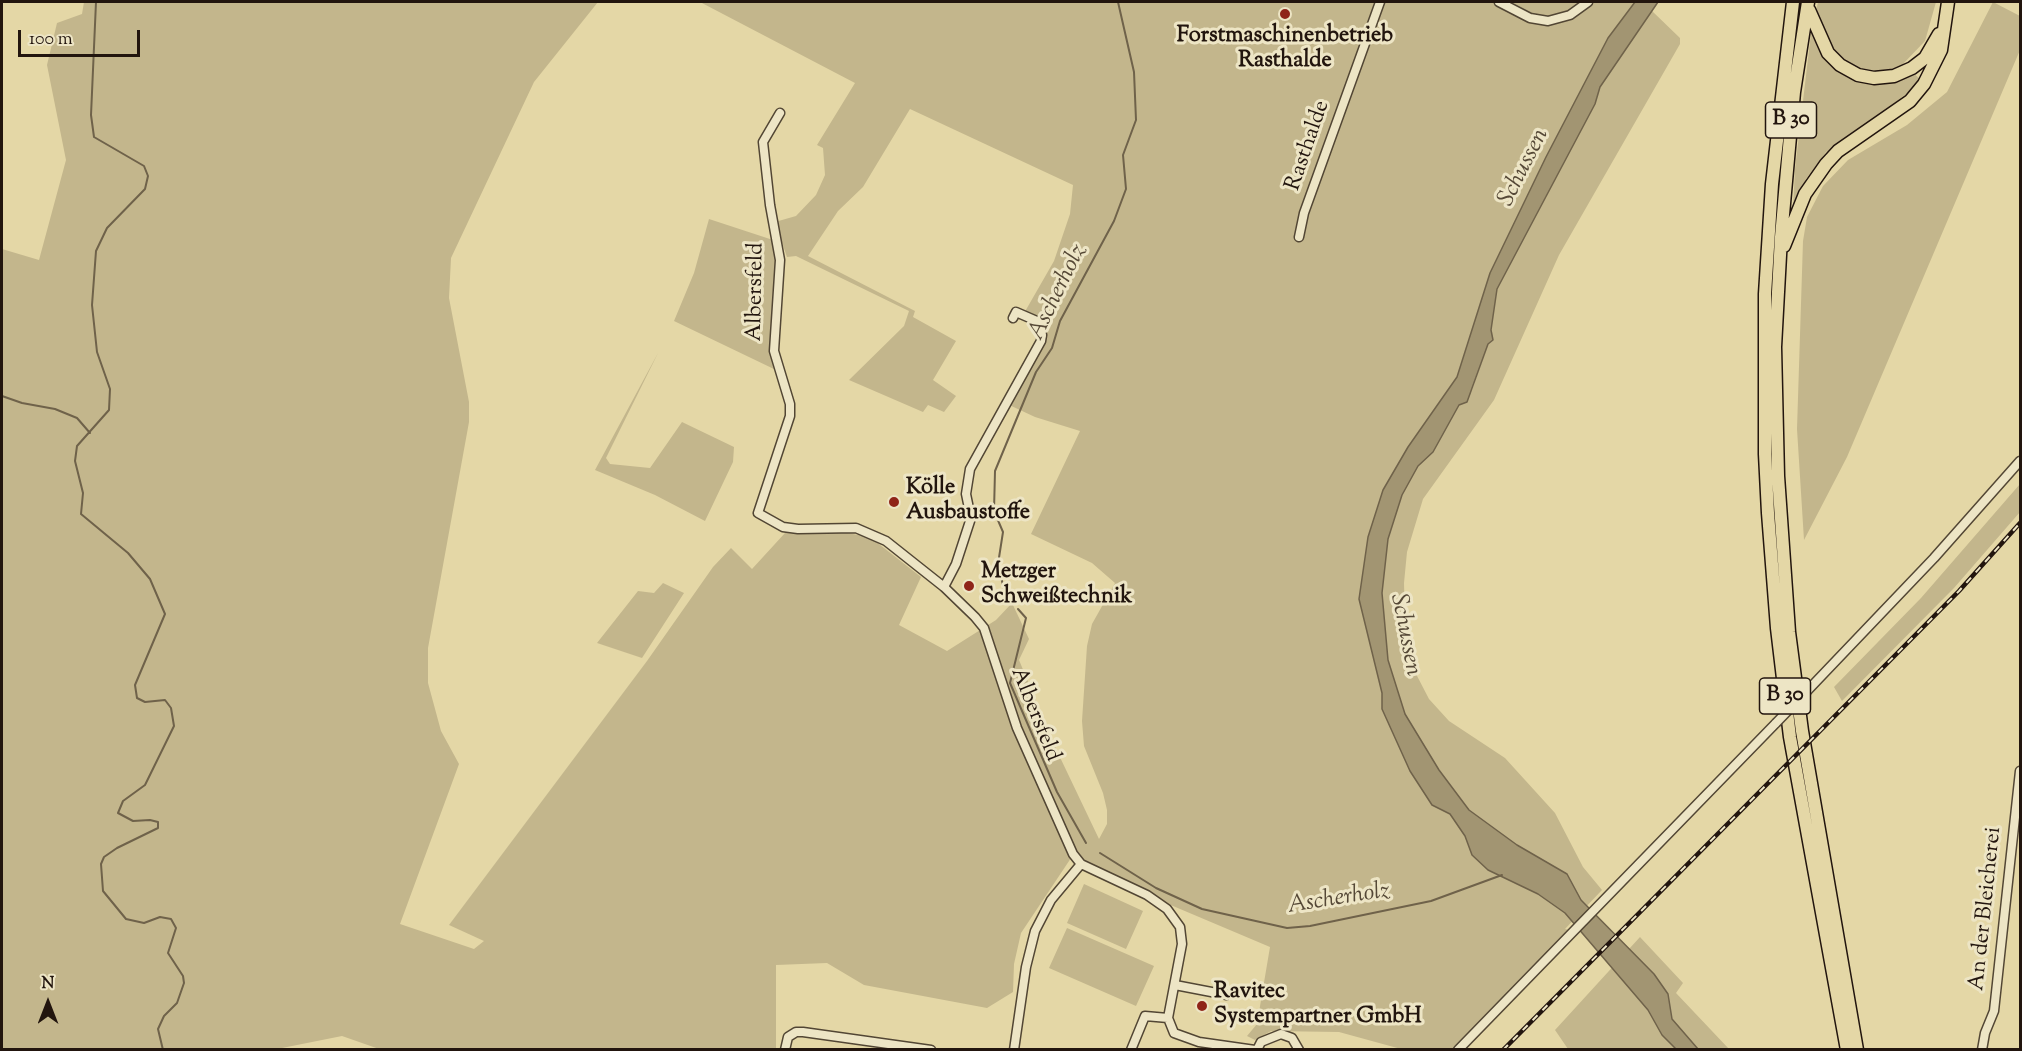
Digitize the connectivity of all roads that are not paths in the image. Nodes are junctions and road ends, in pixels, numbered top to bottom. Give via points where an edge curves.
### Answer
1 (1380, 2) edge
2 (1499, 2) edge
3 (1588, 2) edge
4 (1948, 2) edge
5 (1807, 3) edge
6 (1793, 4) edge
7 (1944, 24) junction
8 (780, 113) dead end
9 (1299, 237) dead end
10 (1779, 237) junction
11 (1774, 254) junction
12 (1013, 318) dead end
13 (2020, 461) edge
14 (944, 587) junction
15 (2020, 771) edge
16 (1081, 864) junction
17 (1175, 985) junction
18 (1227, 995) dead end
19 (1167, 1018) junction
20 (785, 1050) edge
21 (931, 1050) edge
22 (1014, 1050) edge
23 (1131, 1050) edge
24 (1256, 1050) edge
25 (1299, 1050) edge
26 (1458, 1050) edge
27 (1847, 1050) edge
28 (1857, 1050) edge
29 (1982, 1050) edge

1 - 9 street, Rasthalde
2 - 3 street via 1530,18 1548,21 1570,15
4 - 7 highway
5 - 7 highway via 1818,37 1828,53 1858,75 1874,78 1894,76 1925,58
5 - 10 highway, B 30
6 - 10 highway, B 30 via 1778,117
7 - 10 highway via 1941,50 1928,78 1910,101 1838,151
8 - 14 street, Albersfeld via 763,142 780,260 774,351 790,416 758,513 783,527 856,528 886,541
10 - 11 highway
10 - 11 highway, B 30
11 - 27 highway, B 30 via 1765,454 1777,628 1799,790
11 - 28 highway, B 30 via 1777,444 1789,633
12 - 14 street via 1016,312 1039,322 1041,341 970,469 966,494 971,518
13 - 26 street, bridge via 1934,558
14 - 16 street, Albersfeld via 984,628 1017,728
15 - 29 street, An der Bleicherei via 1994,1011
16 - 17 street via 1147,895 1167,909 1180,927 1182,944
16 - 22 street via 1051,900 1035,931
17 - 18 street
17 - 19 street
19 - 23 street via 1145,1016
19 - 24 street via 1174,1033 1199,1042
20 - 21 street via 791,1035 803,1032
24 - 25 street via 1261,1042 1281,1034 1292,1038

